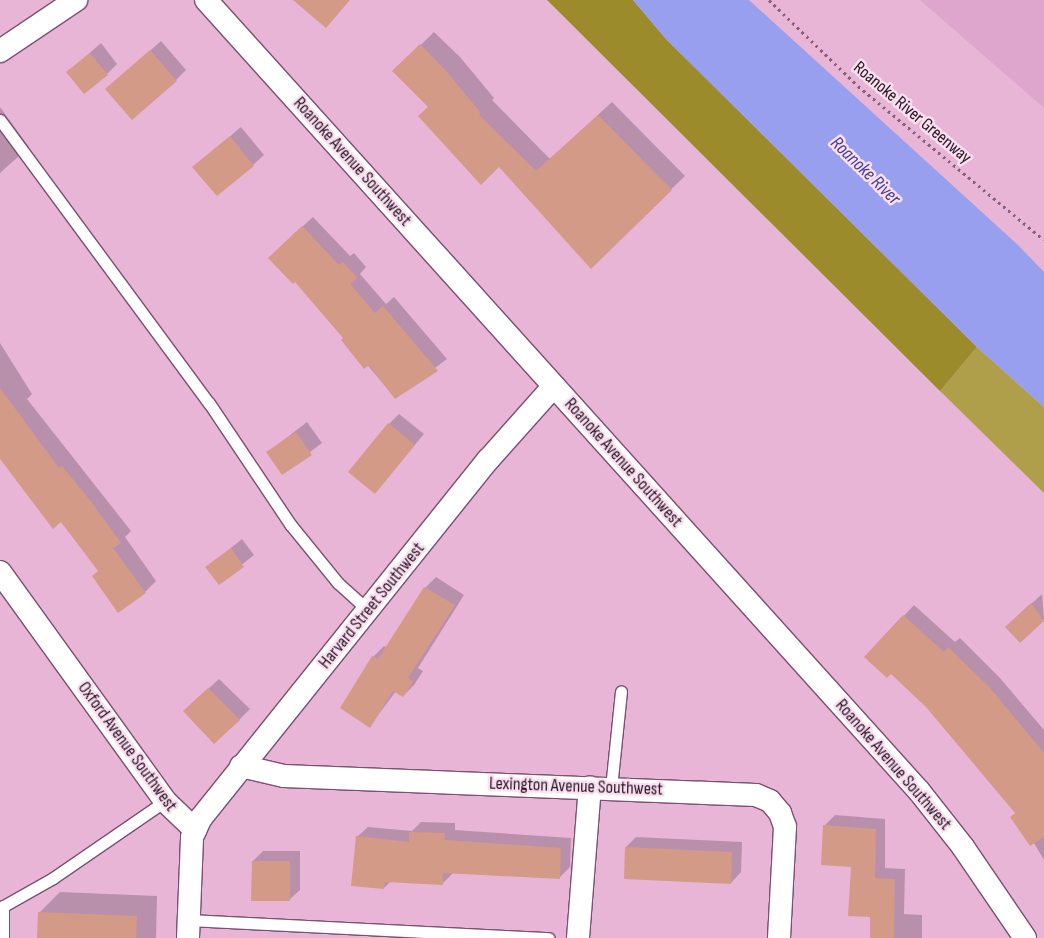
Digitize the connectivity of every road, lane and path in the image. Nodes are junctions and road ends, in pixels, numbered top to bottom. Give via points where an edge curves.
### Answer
1 (76, 0) edge
2 (206, 0) edge
3 (769, 0) edge
4 (0, 51) edge
5 (0, 120) edge
6 (1044, 240) edge
7 (554, 386) junction
8 (0, 572) edge
9 (368, 611) junction
10 (621, 692) dead end
11 (241, 766) junction
12 (600, 788) junction
13 (164, 801) junction
14 (194, 830) junction
15 (2, 907) edge
16 (188, 929) edge
17 (3, 938) edge
18 (549, 938) edge
19 (578, 938) edge
20 (779, 938) edge
21 (1025, 938) edge

1 - 4 street
2 - 7 street, Roanoke Avenue Southwest
3 - 6 path, Roanoke River Greenway via 858,86
5 - 9 lane via 203,395 290,524 338,582
7 - 9 street, Harvard Street Southwest via 488,460
7 - 21 street, Roanoke Avenue Southwest via 919,791 964,847
8 - 13 street, Oxford Avenue Southwest
9 - 11 street, Harvard Street Southwest
10 - 12 lane
11 - 12 street, Lexington Avenue Southwest via 284,776
11 - 14 street, Harvard Street Southwest
12 - 19 street
12 - 20 street, Lexington Avenue Southwest via 756,795 770,801 780,813 785,827
13 - 14 street, Oxford Avenue Southwest
13 - 15 lane via 53,878
14 - 16 street
15 - 17 lane
16 - 18 lane

